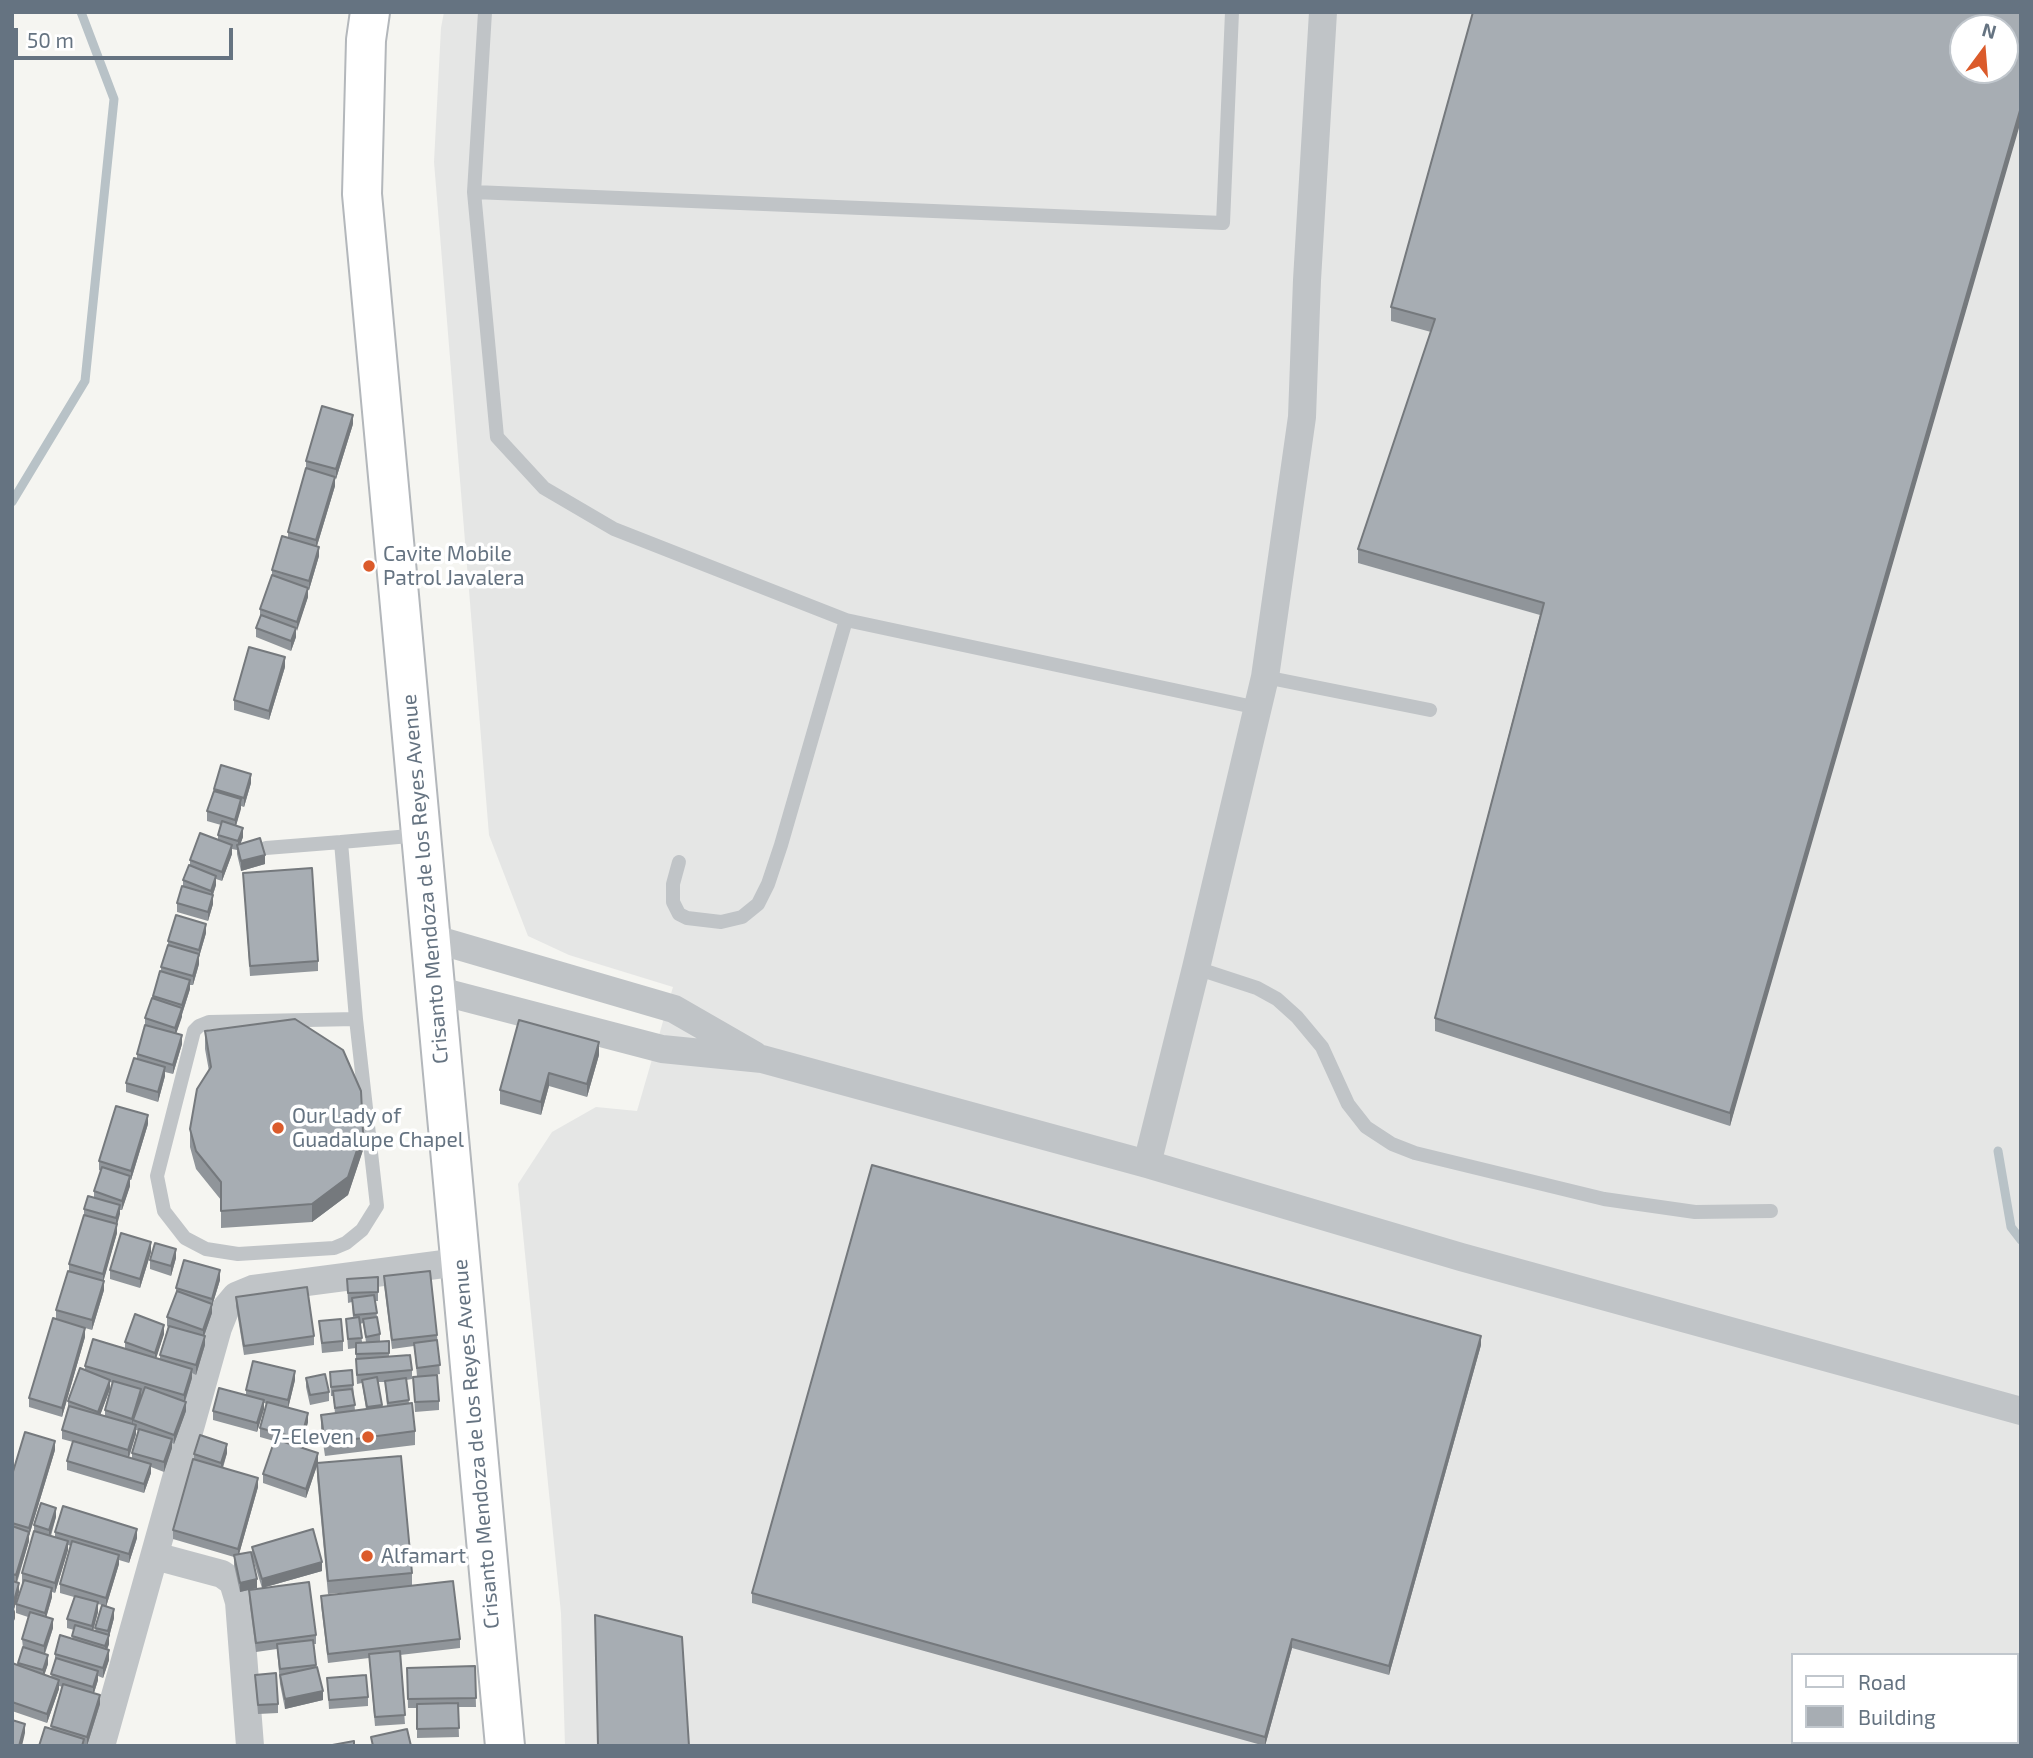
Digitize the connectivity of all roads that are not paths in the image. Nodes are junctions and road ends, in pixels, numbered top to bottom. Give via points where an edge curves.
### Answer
1 (370, 12) edge
2 (485, 12) edge
3 (1232, 12) edge
4 (1323, 12) edge
5 (474, 192) junction
6 (846, 620) junction
7 (1265, 677) junction
8 (1258, 708) junction
9 (1430, 710) dead end
10 (421, 835) junction
11 (341, 842) junction
12 (266, 848) edge
13 (679, 862) dead end
14 (431, 938) junction
15 (1196, 968) junction
16 (436, 990) junction
17 (356, 1019) junction
18 (762, 1059) junction
19 (1147, 1164) junction
20 (1771, 1211) dead end
21 (459, 1262) junction
22 (2021, 1411) edge
23 (155, 1556) junction
24 (101, 1746) edge
25 (250, 1746) edge
26 (505, 1746) edge

1 - 10 main road, Crisanto Mendoza de los Reyes Avenue via 362,194
2 - 5 lane
3 - 5 lane via 1223,223
4 - 7 street via 1302,417
5 - 6 lane via 497,437 544,488 614,529
6 - 8 lane
6 - 13 lane via 781,845 758,904 741,917 721,922 679,914 673,902
7 - 8 street
7 - 9 lane
8 - 15 street
10 - 11 lane
10 - 14 main road, Crisanto Mendoza de los Reyes Avenue
11 - 12 lane
11 - 17 lane
14 - 16 main road, Crisanto Mendoza de los Reyes Avenue
14 - 18 street via 674,1009
15 - 19 street
15 - 20 lane via 1257,988 1297,1017 1322,1047 1348,1104 1366,1127 1391,1144 1604,1199 1695,1212
16 - 18 street via 662,1049
16 - 21 main road, Crisanto Mendoza de los Reyes Avenue
17 - 17 lane via 209,1022 199,1026 191,1039 157,1175 164,1210 185,1238 206,1249 238,1254 334,1248 362,1230 377,1206
18 - 19 street
19 - 22 street via 1461,1257
21 - 23 street via 253,1289 236,1296 218,1328
21 - 26 main road, Crisanto Mendoza de los Reyes Avenue
23 - 24 street
23 - 25 street via 222,1574 233,1582 239,1602

